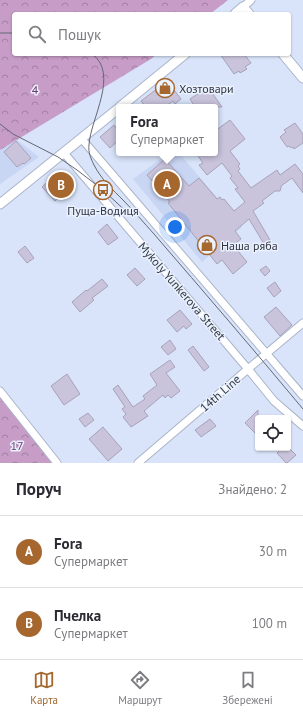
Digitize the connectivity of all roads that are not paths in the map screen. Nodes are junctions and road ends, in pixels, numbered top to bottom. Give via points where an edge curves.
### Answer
1 (251, 0) edge
2 (246, 11) edge
3 (183, 56) edge
4 (285, 56) edge
5 (303, 78) edge
6 (124, 104) edge
7 (116, 110) edge
8 (81, 138) junction
9 (64, 153) junction
10 (0, 204) edge
11 (303, 323) edge
12 (267, 354) junction
13 (248, 368) junction
14 (0, 391) edge
15 (303, 396) edge
16 (303, 426) edge
17 (57, 463) edge
18 (138, 463) edge

1 - 2 street
3 - 6 street
4 - 5 street
7 - 8 street
8 - 9 street
8 - 12 street, Mykoly Yunkerova Street
9 - 10 street
9 - 13 street, Mykoly Yunkerova Street
11 - 12 street, 14th Line
12 - 13 street, 14th Line
12 - 15 street, Mykoly Yunkerova Street
13 - 16 street, Mykoly Yunkerova Street via 274,401
13 - 18 street, 14th Line
14 - 17 street

